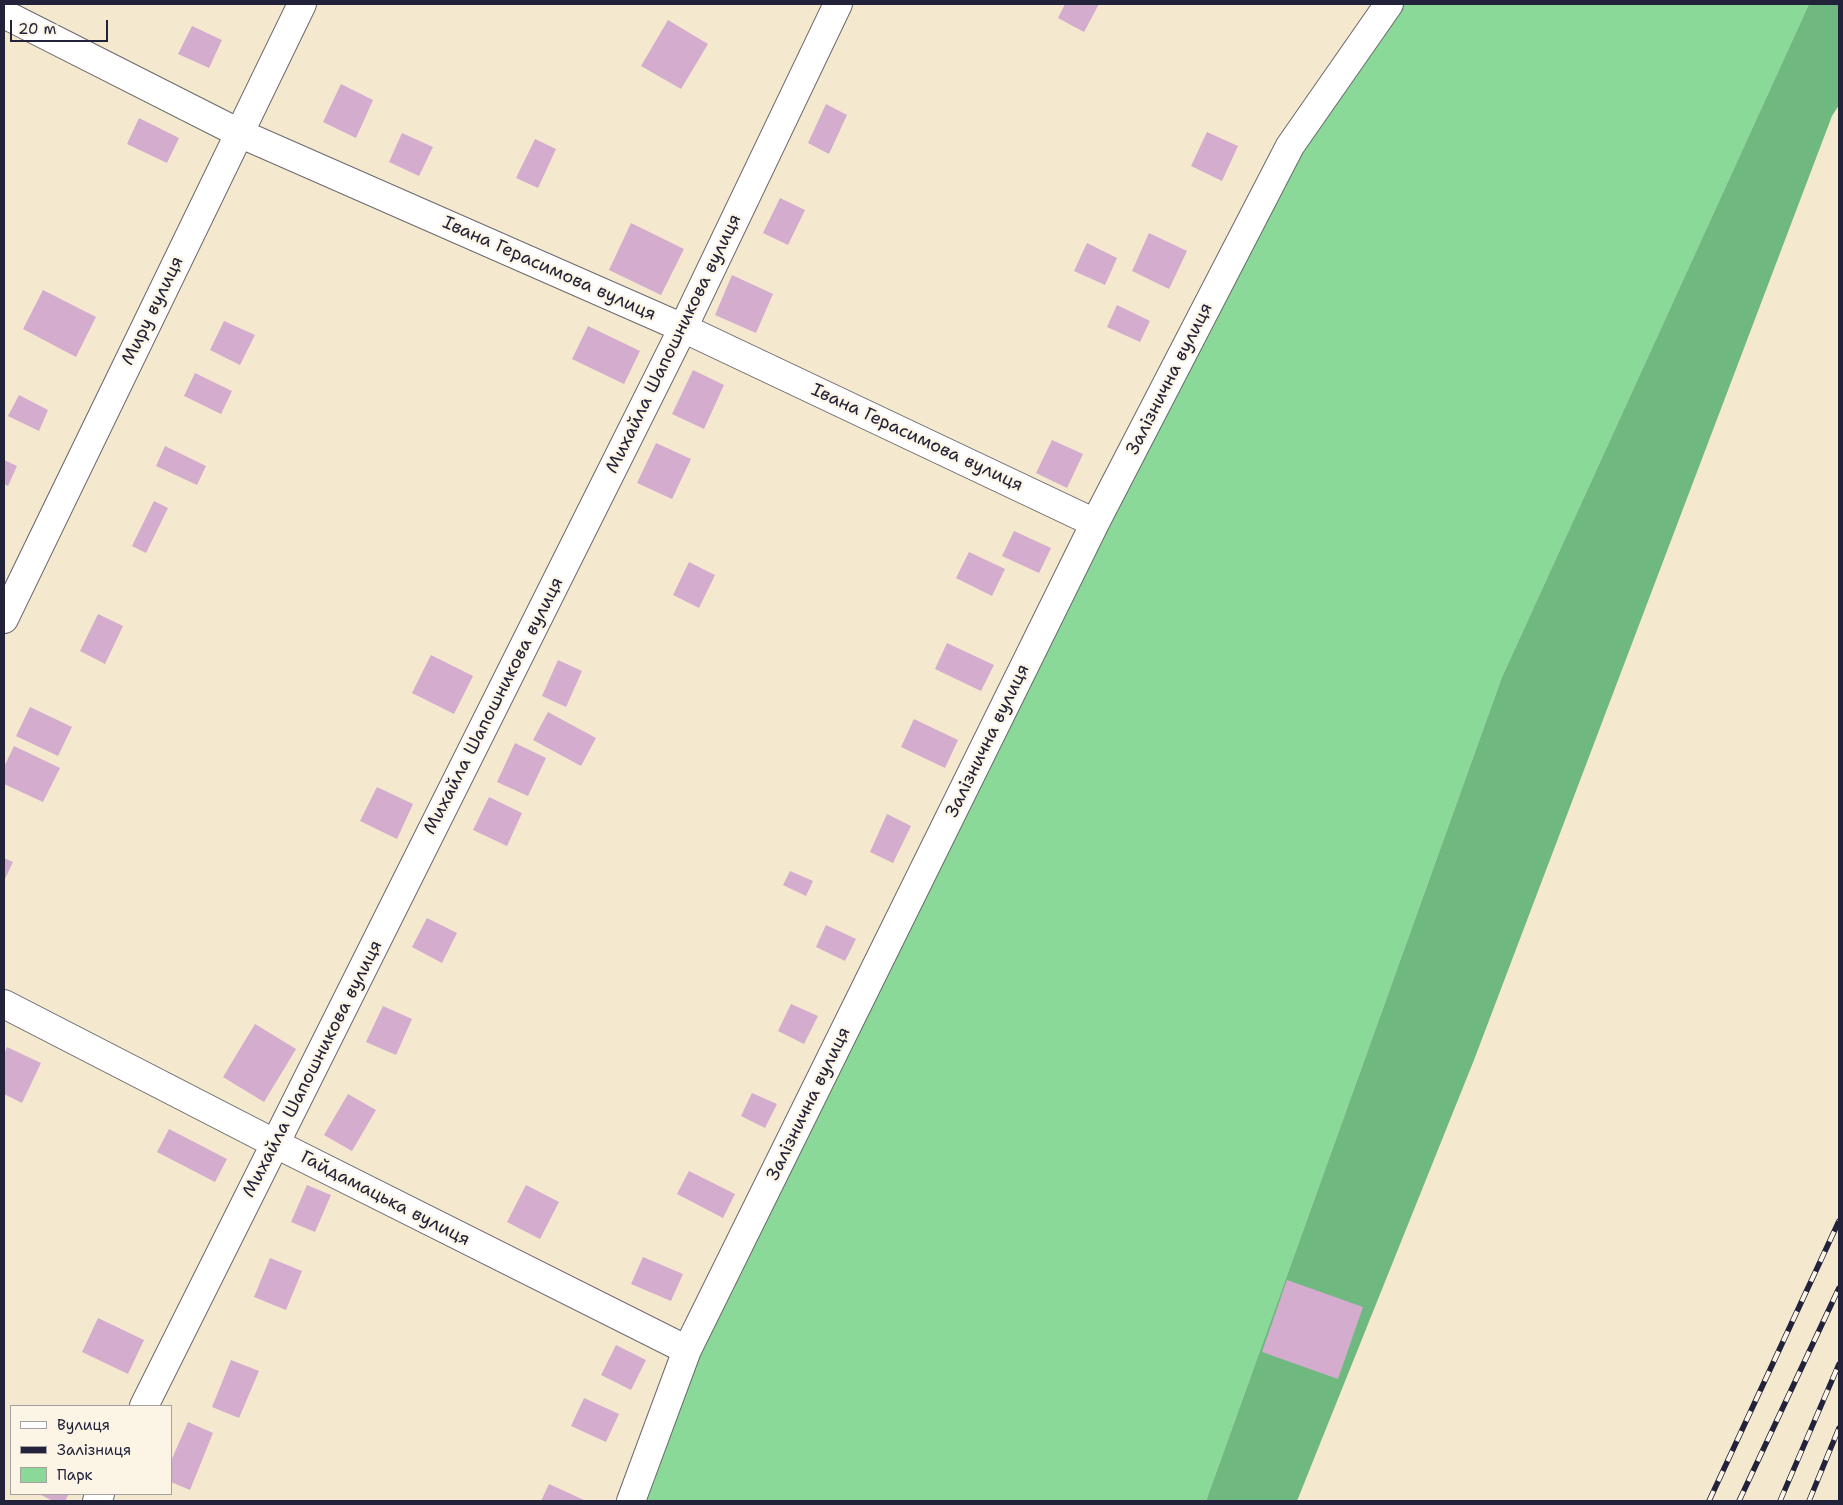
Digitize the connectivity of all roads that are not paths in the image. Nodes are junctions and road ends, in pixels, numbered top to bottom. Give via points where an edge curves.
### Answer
1 (302, 4) edge
2 (838, 4) edge
3 (1389, 4) edge
4 (4, 14) edge
5 (239, 133) junction
6 (683, 328) junction
7 (1095, 522) junction
8 (4, 619) edge
9 (4, 1004) edge
10 (276, 1144) junction
11 (687, 1350) junction
12 (145, 1405) edge
13 (631, 1501) edge

1 - 5 street, Миру вулиця
2 - 6 street, Михайла Шапошникова вулиця
3 - 7 street, Залізнична вулиця via 1290,146
4 - 5 street, Івана Герасимова вулиця
5 - 6 street, Івана Герасимова вулиця
5 - 8 street, Миру вулиця
6 - 7 street, Івана Герасимова вулиця
6 - 10 street, Михайла Шапошникова вулиця
7 - 11 street, Залізнична вулиця
9 - 10 street, Гайдамацька вулиця
10 - 11 street, Гайдамацька вулиця
10 - 12 street, Михайла Шапошникова вулиця
11 - 13 street, Залізнична вулиця

